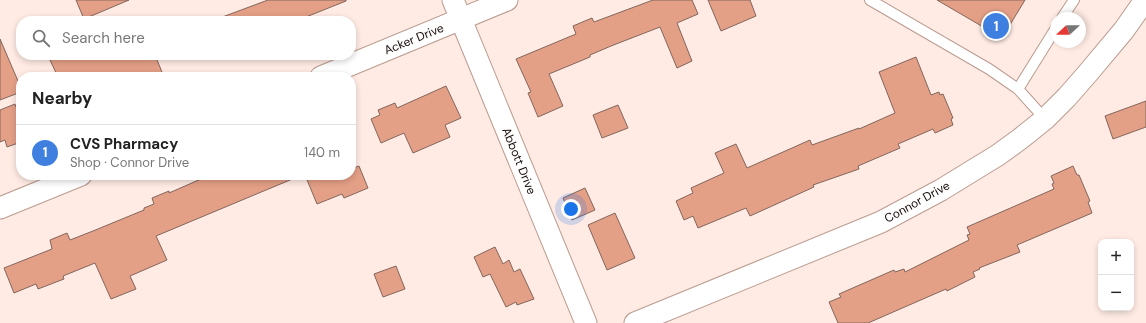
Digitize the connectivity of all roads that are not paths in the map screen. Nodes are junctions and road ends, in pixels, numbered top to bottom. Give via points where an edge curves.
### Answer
1 (452, 0) edge
2 (507, 0) edge
3 (870, 0) edge
4 (1074, 0) edge
5 (1145, 0) edge
6 (1066, 12) edge
7 (461, 20) junction
8 (1050, 38) edge
9 (333, 72) edge
10 (1018, 89) junction
11 (1045, 119) junction
12 (69, 180) edge
13 (0, 208) edge
14 (586, 323) edge
15 (635, 323) edge

1 - 7 street, Abbott Drive
2 - 7 street, Acker Drive
3 - 10 lane via 989,69
4 - 6 lane
5 - 11 street, Connor Drive via 1088,73
7 - 9 street, Acker Drive
7 - 14 street, Abbott Drive
8 - 10 lane
10 - 11 lane
11 - 15 street, Connor Drive via 1020,140 941,190 888,218
12 - 13 street

